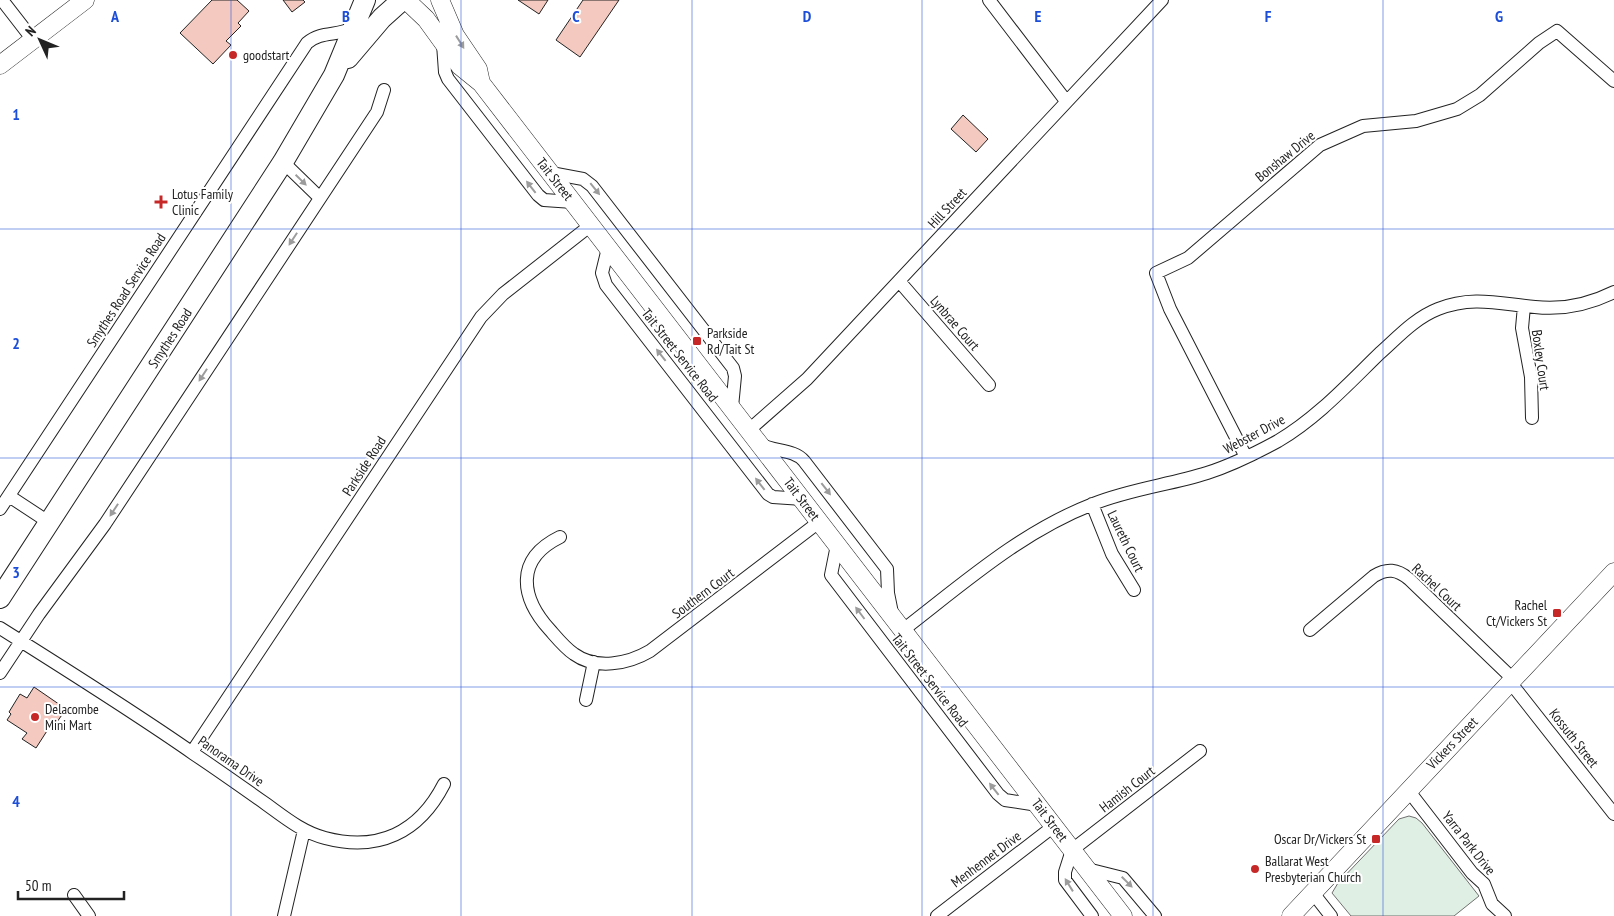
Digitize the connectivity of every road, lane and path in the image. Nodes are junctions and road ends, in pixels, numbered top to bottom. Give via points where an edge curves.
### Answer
1 (2, 0) edge
2 (85, 0) edge
3 (365, 0) edge
4 (402, 0) edge
5 (406, 0) edge
6 (440, 0) edge
7 (989, 0) edge
8 (1162, 0) edge
9 (354, 27) junction
10 (32, 40) junction
11 (442, 41) junction
12 (0, 65) edge
13 (334, 75) junction
14 (1614, 81) edge
15 (481, 83) junction
16 (384, 90) dead end
17 (1066, 101) junction
18 (283, 162) junction
19 (551, 174) junction
20 (320, 198) junction
21 (573, 202) junction
22 (591, 225) junction
23 (608, 248) junction
24 (899, 281) junction
25 (1614, 292) edge
26 (1524, 306) junction
27 (989, 385) dead end
28 (732, 407) junction
29 (1532, 418) dead end
30 (749, 430) junction
31 (760, 444) junction
32 (1246, 457) junction
33 (9, 496) junction
34 (803, 500) junction
35 (1092, 504) junction
36 (0, 509) edge
37 (819, 522) junction
38 (50, 523) junction
39 (560, 537) dead end
40 (837, 545) junction
41 (1614, 572) edge
42 (1134, 590) dead end
43 (0, 598) edge
44 (898, 624) junction
45 (0, 628) edge
46 (1310, 630) dead end
47 (21, 642) junction
48 (594, 662) junction
49 (0, 673) edge
50 (1512, 680) junction
51 (586, 700) dead end
52 (192, 752) junction
53 (1200, 752) dead end
54 (444, 784) dead end
55 (1408, 790) junction
56 (1038, 805) junction
57 (1614, 814) edge
58 (1054, 826) junction
59 (304, 830) junction
60 (1072, 850) junction
61 (1087, 869) junction
62 (1313, 893) junction
63 (74, 895) dead end
64 (89, 916) edge
65 (284, 916) edge
66 (937, 916) edge
67 (1092, 916) edge
68 (1123, 916) edge
69 (1154, 916) edge
70 (1291, 916) edge
71 (1331, 916) edge
72 (1505, 916) edge

1 - 10 street
2 - 10 street
3 - 9 main road, Smythes Road
4 - 13 main road, Smythes Road via 382,18
5 - 11 street, Tait Street
6 -> 15 street, Tait Street via 455,35 478,69
7 - 17 street
8 - 17 street, Hill Street
9 - 13 main road, Smythes Road
9 - 33 street, Smythes Road Service Road via 322,34 307,43
10 - 12 street
11 - 15 street, Tait Street via 465,71
21 -> 11 street via 544,200 538,195 448,79
13 - 18 main road, Smythes Road
14 - 32 street, Bonshaw Drive via 1556,31 1466,104 1421,120 1355,128 1320,145 1188,258 1156,273 1170,309
15 - 19 street, Tait Street
16 - 20 street via 380,109
17 - 24 street, Hill Street
18 -> 20 street
18 - 38 main road, Smythes Road
19 - 21 street, Tait Street
19 -> 28 street, Tait Street Service Road via 586,180 733,368
20 -> 47 street via 105,524
21 - 22 street, Tait Street
22 - 23 street, Tait Street
22 - 52 street, Parkside Road via 502,294 481,317
23 - 28 street, Tait Street
34 -> 23 street, Tait Street Service Road via 768,494 612,292 602,275
24 - 27 street, Lynbrae Court
24 - 30 street, Hill Street via 807,379
25 - 26 street, Webster Drive via 1571,306
26 - 29 street, Boxley Court via 1522,328 1531,377
26 - 32 street, Webster Drive via 1471,301 1427,314 1306,422
28 - 30 street, Tait Street
30 - 31 street, Tait Street
31 - 34 street, Tait Street
31 -> 44 street via 796,454 804,461 887,569 888,597
32 - 35 street, Webster Drive via 1206,473
33 - 36 street, Smythes Road Service Road
33 - 38 street
34 - 37 street, Tait Street
35 - 42 street, Laureth Court via 1112,554
35 - 44 street, Webster Drive via 1022,539
37 - 40 street, Tait Street
37 - 48 street, Southern Court via 650,651 626,661
38 - 43 main road, Smythes Road
39 - 48 street, Southern Court via 543,547 532,561 526,579 528,596 540,618 564,646 576,656
40 - 44 street, Tait Street
56 -> 40 street, Tait Street Service Road via 1006,800 998,794 832,577
41 - 50 street, Vickers Street
44 - 56 street, Tait Street
45 - 47 street, Panorama Drive
46 - 50 street, Rachel Court via 1374,576 1386,570 1395,571 1409,579
47 - 49 street
47 - 52 street, Panorama Drive
48 - 51 street
50 - 55 street, Vickers Street
50 - 57 street, Kossuth Street
52 - 59 street, Panorama Drive
53 - 60 street, Hamish Court
54 - 59 street, Panorama Drive via 420,818 386,839 345,842
55 - 62 street, Vickers Street
55 - 72 street, Yarra Park Drive via 1484,884 1492,904
56 - 58 street, Tait Street
58 - 60 street, Tait Street
58 - 66 street, Menhennet Drive
59 - 65 street
60 - 61 street, Tait Street
67 -> 60 street via 1065,880
61 - 68 street, Tait Street
61 -> 69 street via 1121,876
62 - 70 street, Vickers Street
62 - 71 street
63 - 64 street

